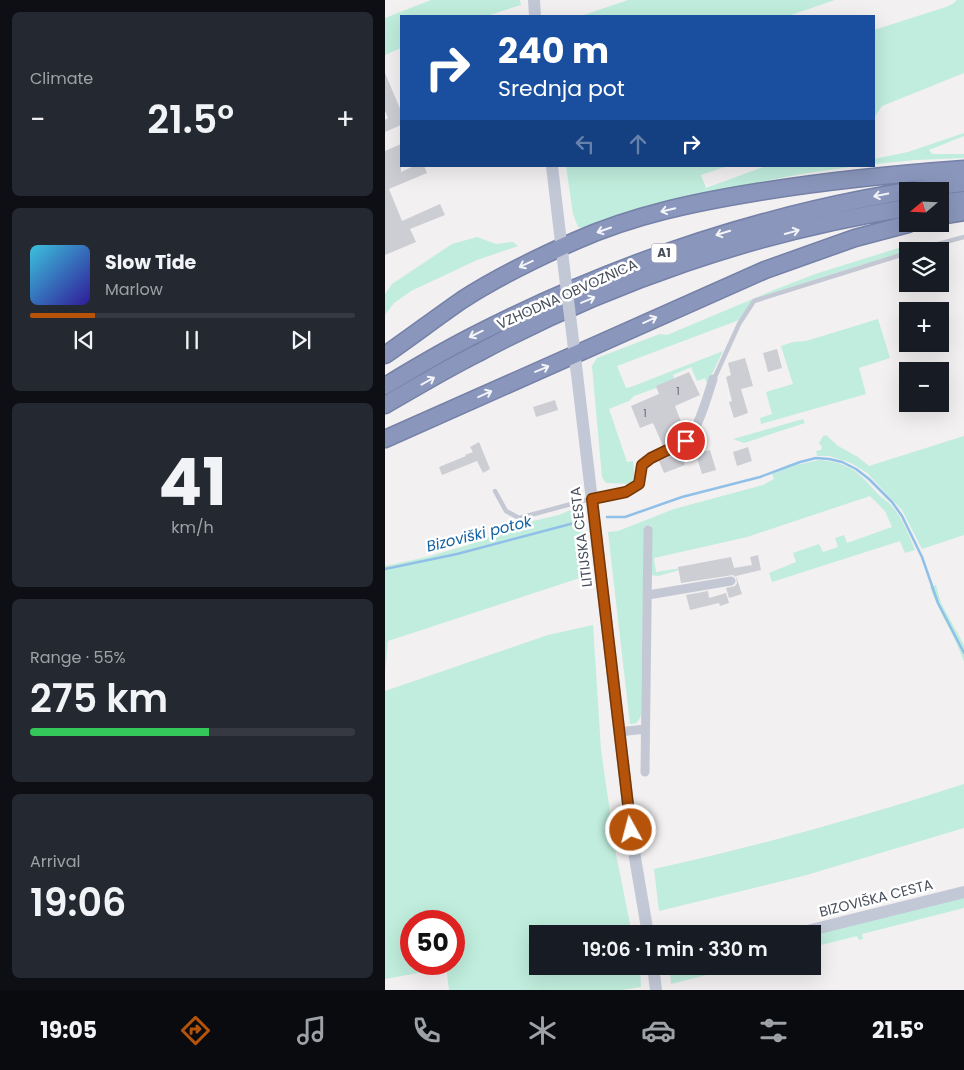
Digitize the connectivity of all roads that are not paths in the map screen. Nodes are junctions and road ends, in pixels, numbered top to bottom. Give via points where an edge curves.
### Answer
1 (534, 0) edge
2 (535, 15) edge
3 (552, 167) edge
4 (964, 169) edge
5 (964, 183) edge
6 (964, 200) edge
7 (949, 202) edge
8 (899, 209) edge
9 (964, 212) edge
10 (949, 214) edge
11 (899, 226) edge
12 (964, 237) edge
13 (946, 242) edge
14 (561, 247) junction
15 (899, 256) edge
16 (385, 355) edge
17 (575, 355) junction
18 (713, 379) joint
19 (385, 386) edge
20 (385, 404) edge
21 (385, 439) edge
22 (495, 491) dead end
23 (592, 499) junction
24 (648, 530) dead end
25 (731, 581) dead end
26 (648, 595) junction
27 (645, 729) junction
28 (619, 732) junction
29 (645, 772) dead end
30 (964, 892) edge
31 (646, 925) edge
32 (821, 928) edge
33 (657, 975) edge
34 (657, 990) edge

1 - 2 main road
3 - 14 main road, LITIJSKA CESTA
4 -> 14 highway via 883,175 733,196 658,213
5 -> 19 highway, VZHODNA OBVOZNICA / A1 via 886,194 790,214 649,258 505,320
6 - 7 highway
20 -> 8 highway, VZHODNA OBVOZNICA / A1 via 478,352 654,274 784,234
9 - 10 highway
17 -> 11 highway via 765,270 855,238
12 - 13 lane
14 -> 16 highway via 477,291
14 - 17 main road, LITIJSKA CESTA, bridge
15 - 18 lane via 754,301 739,324
21 -> 17 highway
17 - 23 main road, LITIJSKA CESTA
18 - 23 street via 693,432 686,441 642,465 639,484 626,492
22 - 23 lane via 505,511 519,518
23 - 28 main road, LITIJSKA CESTA
24 - 26 street
25 - 26 street
26 - 27 street
27 - 28 street
27 - 29 street
28 - 31 main road, LITIJSKA CESTA
30 - 32 main road, BIZOVIŠKA CESTA
33 - 34 main road

